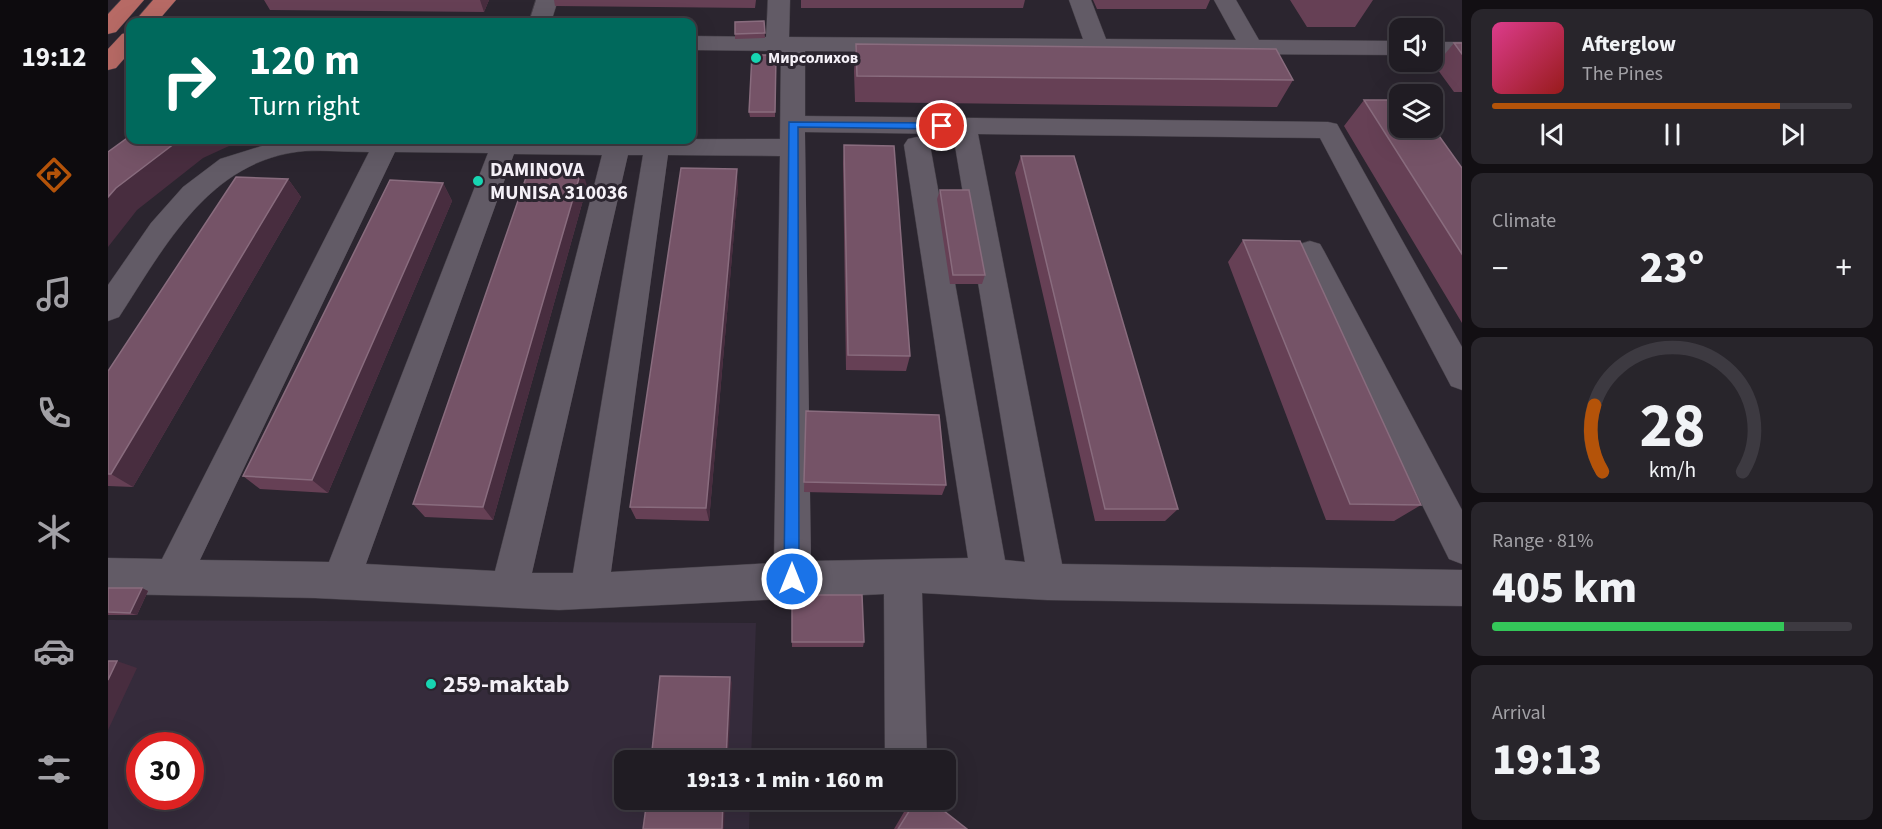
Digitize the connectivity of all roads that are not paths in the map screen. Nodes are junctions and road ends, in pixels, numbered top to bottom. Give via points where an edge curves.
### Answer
1 (133, 0) edge
2 (165, 0) edge
3 (547, 0) edge
4 (779, 0) edge
5 (1080, 0) edge
6 (1225, 0) edge
7 (149, 18) edge
8 (541, 18) edge
9 (108, 27) edge
10 (126, 43) edge
11 (696, 43) edge
12 (785, 43) junction
13 (1097, 46) junction
14 (1251, 47) junction
15 (1389, 48) edge
16 (1443, 49) edge
17 (1462, 49) edge
18 (108, 63) edge
19 (964, 126) junction
20 (793, 136) junction
21 (696, 142) edge
22 (300, 144) edge
23 (386, 144) joint
24 (672, 144) edge
25 (616, 145) junction
26 (657, 145) junction
27 (917, 145) dead end
28 (504, 146) junction
29 (1310, 250) dead end
30 (108, 309) edge
31 (1462, 377) edge
32 (1462, 547) edge
33 (989, 575) junction
34 (108, 576) edge
35 (903, 577) junction
36 (172, 578) junction
37 (792, 579) junction
38 (341, 581) junction
39 (1047, 582) junction
40 (1462, 588) edge
41 (510, 590) junction
42 (589, 591) junction
43 (906, 750) edge

1 - 9 main road
2 - 7 main road
3 - 8 street
4 - 12 street
5 - 13 street
6 - 14 street
10 - 18 main road
11 - 12 street
12 - 13 street
12 - 20 street
13 - 14 street
14 - 15 street
16 - 17 street
19 - 20 street
19 - 31 street via 1328,130
19 - 39 street
20 - 21 street
20 - 37 street
22 - 30 street via 229,165 201,186 176,212
23 - 28 street
23 - 36 street
24 - 26 street
25 - 26 street
25 - 28 street
25 - 41 street
26 - 42 street
27 - 33 street
28 - 38 street
29 - 32 street
33 - 35 street
33 - 39 street
34 - 36 street
35 - 37 street
35 - 43 street
36 - 38 street
37 - 42 street
38 - 41 street
39 - 40 street
41 - 42 street

